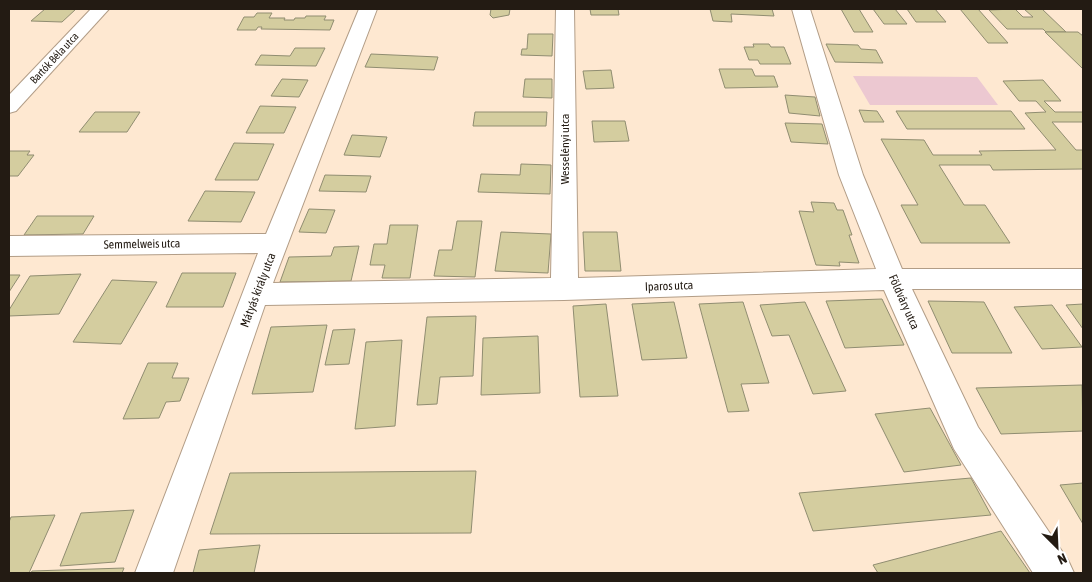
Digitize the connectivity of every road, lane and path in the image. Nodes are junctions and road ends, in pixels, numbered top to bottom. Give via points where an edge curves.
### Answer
1 (100, 9) edge
2 (368, 9) edge
3 (565, 9) edge
4 (801, 9) edge
5 (9, 108) edge
6 (276, 242) junction
7 (9, 246) edge
8 (894, 279) junction
9 (1083, 279) edge
10 (564, 289) junction
11 (255, 294) junction
12 (154, 573) edge
13 (1055, 573) edge

1 - 5 street, Bartók Béla utca
2 - 6 street, Mátyás király utca
3 - 10 street, Wesselényi utca
4 - 8 street, Földváry utca via 851,175
6 - 7 street, Semmelweis utca
6 - 11 street, Mátyás király utca
8 - 9 street, Iparos utca
8 - 10 street, Iparos utca
8 - 13 street, Földváry utca via 966,438
10 - 11 street, Iparos utca
11 - 12 street, Mátyás király utca

